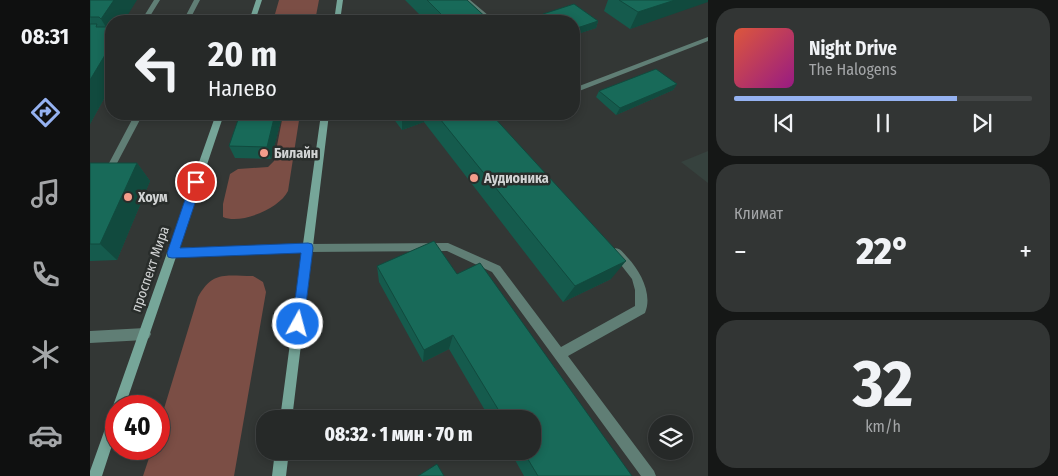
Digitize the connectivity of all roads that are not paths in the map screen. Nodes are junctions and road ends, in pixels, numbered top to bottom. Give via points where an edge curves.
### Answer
1 (157, 0) edge
2 (197, 0) edge
3 (259, 0) edge
4 (340, 0) edge
5 (466, 0) edge
6 (148, 15) edge
7 (189, 15) edge
8 (254, 15) edge
9 (338, 15) edge
10 (485, 15) edge
11 (708, 39) edge
12 (580, 89) edge
13 (136, 120) edge
14 (218, 120) edge
15 (324, 120) edge
16 (112, 165) edge
17 (608, 244) edge
18 (308, 248) junction
19 (172, 253) junction
20 (145, 334) junction
21 (90, 337) edge
22 (559, 354) junction
23 (123, 395) edge
24 (287, 410) edge
25 (105, 447) edge
26 (281, 460) edge
27 (95, 476) edge
28 (279, 476) edge
29 (649, 476) edge

1 - 6 lane
2 - 7 lane
3 - 8 street
4 - 9 street
5 - 10 lane
11 - 12 lane
13 - 16 lane
14 - 19 street, проспект Мира
15 - 18 street
17 - 22 lane via 635,273 641,291 641,309
18 - 19 street
18 - 22 lane via 448,247 496,269
18 - 24 street
19 - 20 street, проспект Мира
20 - 21 lane
20 - 23 street, проспект Мира
22 - 29 lane
25 - 27 street
26 - 28 street

